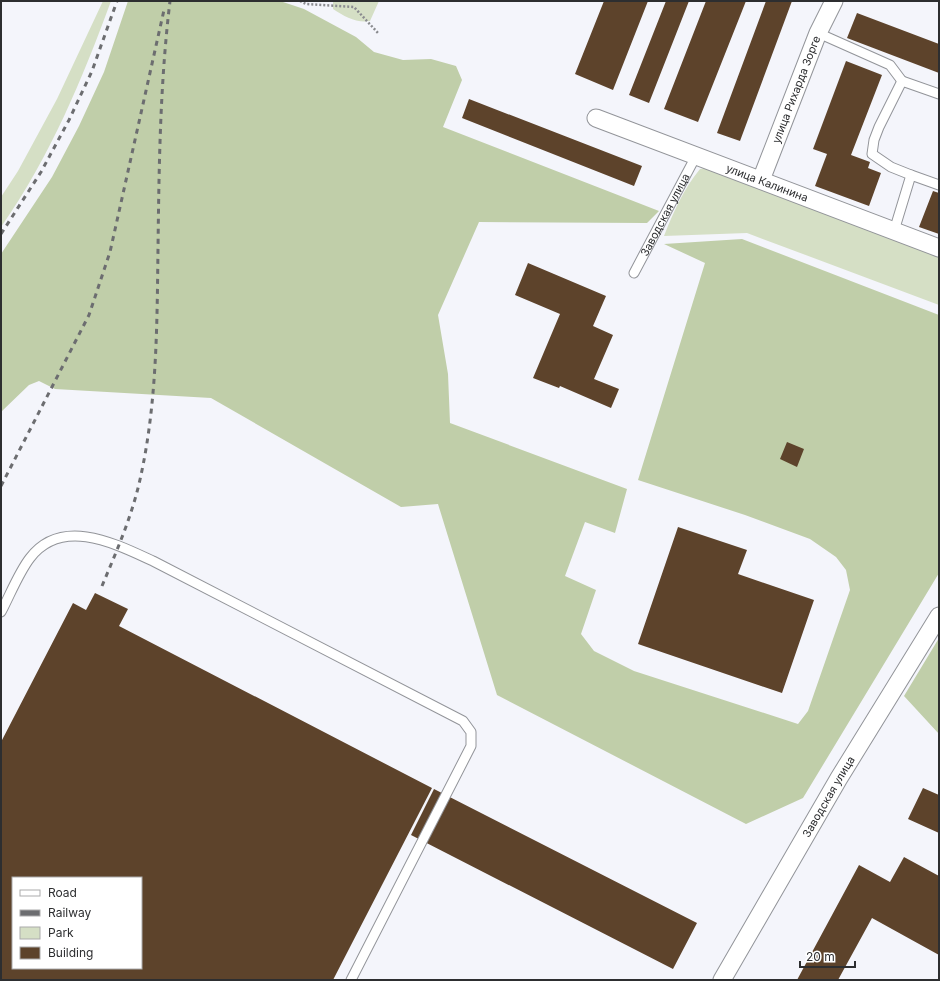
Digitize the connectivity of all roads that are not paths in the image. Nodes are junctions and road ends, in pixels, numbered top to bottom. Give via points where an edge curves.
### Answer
1 (834, 1) edge
2 (818, 33) junction
3 (902, 81) junction
4 (939, 94) edge
5 (596, 118) dead end
6 (696, 156) junction
7 (912, 175) junction
8 (761, 180) junction
9 (939, 185) edge
10 (894, 231) junction
11 (939, 248) edge
12 (634, 273) dead end
13 (1, 612) edge
14 (939, 616) edge
15 (351, 980) edge
16 (722, 980) edge

1 - 2 street, улица Рихарда Зорге
2 - 3 lane via 890,65
2 - 8 street, улица Рихарда Зорге
3 - 4 lane
3 - 7 lane via 879,127 872,154 891,167
5 - 6 street, улица Калинина
6 - 8 street, улица Калинина
6 - 12 lane, Заводская улица
7 - 9 lane
7 - 10 lane
8 - 10 street, улица Калинина
10 - 11 street, улица Калинина
13 - 15 lane via 30,558 41,546 55,538 78,535 104,540 153,561 463,721 471,732 471,746
14 - 16 street, Заводская улица via 839,778

